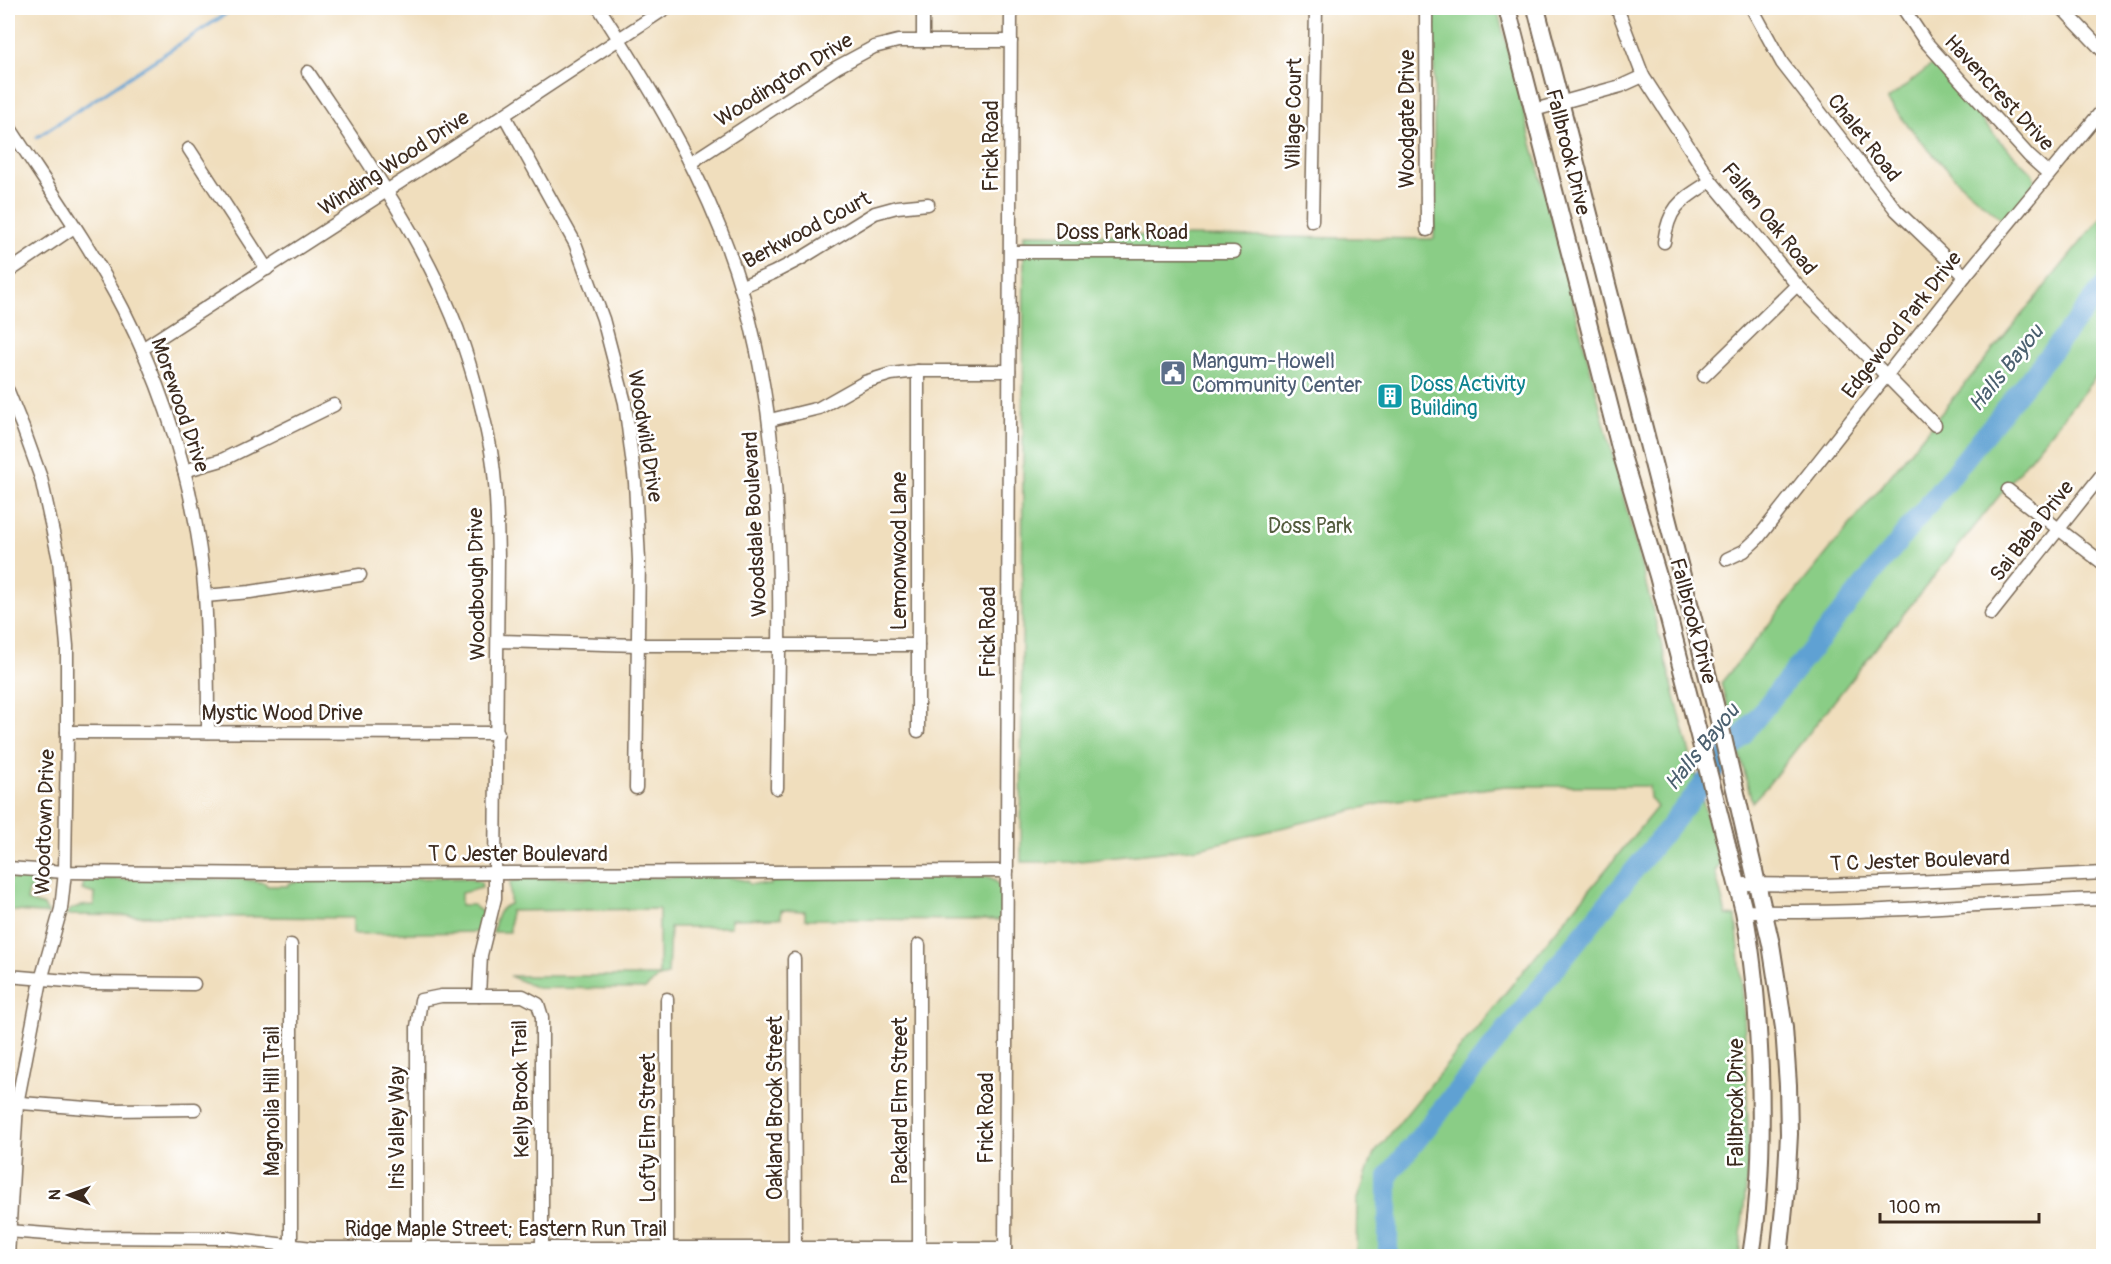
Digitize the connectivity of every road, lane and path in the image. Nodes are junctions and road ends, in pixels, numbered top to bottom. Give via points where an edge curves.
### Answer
1 (599, 8) edge
2 (666, 8) edge
3 (923, 8) edge
4 (1011, 8) edge
5 (1316, 8) edge
6 (1426, 8) edge
7 (1508, 8) edge
8 (1536, 8) edge
9 (1617, 8) edge
10 (1752, 8) edge
11 (1903, 8) edge
12 (2062, 8) edge
13 (618, 38) junction
14 (923, 40) junction
15 (1011, 41) junction
16 (2103, 52) edge
17 (308, 72) dead end
18 (1643, 76) junction
19 (1560, 102) junction
20 (2103, 108) edge
21 (1534, 110) junction
22 (504, 115) junction
23 (8, 125) edge
24 (189, 149) dead end
25 (690, 163) junction
26 (2049, 174) junction
27 (1711, 181) junction
28 (387, 190) junction
29 (928, 204) dead end
30 (1312, 221) dead end
31 (74, 227) junction
32 (1427, 230) dead end
33 (1664, 242) dead end
34 (1010, 252) junction
35 (1234, 252) dead end
36 (267, 268) junction
37 (8, 272) edge
38 (1965, 276) junction
39 (1797, 285) junction
40 (740, 287) junction
41 (1621, 340) junction
42 (1594, 347) junction
43 (142, 349) junction
44 (1009, 370) junction
45 (918, 371) junction
46 (1704, 376) dead end
47 (1886, 377) junction
48 (8, 392) edge
49 (334, 405) dead end
50 (770, 420) junction
51 (1935, 425) dead end
52 (184, 471) junction
53 (2103, 472) edge
54 (2008, 490) dead end
55 (2058, 529) junction
56 (1727, 560) dead end
57 (2103, 564) edge
58 (1680, 570) junction
59 (360, 575) dead end
60 (1658, 576) junction
61 (205, 596) junction
62 (1991, 614) dead end
63 (498, 641) junction
64 (638, 645) junction
65 (779, 645) junction
66 (918, 645) junction
67 (918, 730) dead end
68 (67, 732) junction
69 (208, 732) junction
70 (498, 733) junction
71 (636, 788) dead end
72 (777, 788) dead end
73 (8, 868) edge
74 (30, 871) junction
75 (1007, 871) junction
76 (65, 872) junction
77 (495, 873) junction
78 (2103, 873) edge
79 (8, 876) edge
80 (1737, 884) junction
81 (1758, 884) junction
82 (2103, 899) edge
83 (1744, 911) junction
84 (1764, 912) junction
85 (291, 945) dead end
86 (919, 945) dead end
87 (794, 959) dead end
88 (8, 976) edge
89 (41, 980) junction
90 (194, 984) dead end
91 (479, 996) junction
92 (667, 999) dead end
93 (421, 1000) joint
94 (12, 1103) edge
95 (195, 1109) dead end
96 (8, 1231) edge
97 (291, 1251) edge
98 (417, 1252) edge
99 (542, 1252) edge
100 (668, 1252) edge
101 (795, 1252) edge
102 (919, 1252) edge
103 (1005, 1252) edge
104 (8, 1257) edge
105 (1751, 1257) edge
106 (1779, 1257) edge

1 - 13 street, Woodsdale Boulevard
2 - 13 street, Winding Wood Drive
3 - 14 street
4 - 15 street, Frick Road
5 - 30 street, Village Court
6 - 32 street, Woodgate Drive
7 - 21 main road, Fallbrook Drive
8 - 19 main road, Fallbrook Drive
9 - 18 street, Fallen Oak Road
10 - 38 street, Chalet Road via 1782,63 1896,210
11 - 26 street, Havencrest Drive via 1925,41
12 - 16 street
13 - 22 street, Winding Wood Drive
13 - 25 street, Woodsdale Boulevard via 655,95
14 - 15 street, Woodington Drive
14 - 25 street, Woodington Drive via 874,46 855,56
15 - 34 street, Frick Road
17 - 28 street, Woodbough Drive
18 - 19 street
18 - 27 street, Fallen Oak Road
19 - 21 street
19 - 41 main road, Fallbrook Drive
20 - 26 street, Edgewood Park Drive
21 - 42 main road, Fallbrook Drive
22 - 28 street, Winding Wood Drive
22 - 64 street, Woodwild Drive via 575,243 603,319 625,404 635,482
23 - 31 street, Morewood Drive
24 - 36 street
25 - 40 street, Woodsdale Boulevard via 721,231
26 - 38 street, Edgewood Park Drive
27 - 33 street via 1676,206 1669,217
27 - 39 street, Fallen Oak Road
28 - 36 street, Winding Wood Drive
28 - 63 street, Woodbough Drive via 453,317 481,409 497,506
29 - 40 street, Berkwood Court via 875,213 802,258
31 - 37 street
31 - 43 street, Morewood Drive
34 - 35 street, Doss Park Road
34 - 44 street, Frick Road
36 - 43 street, Winding Wood Drive
38 - 47 street, Edgewood Park Drive
39 - 46 street
39 - 47 street, Fallen Oak Road
40 - 50 street, Woodsdale Boulevard
41 - 42 main road
41 - 58 main road, Fallbrook Drive
42 - 60 main road, Fallbrook Drive
43 - 52 street, Morewood Drive
44 - 45 street
44 - 75 street, Frick Road
45 - 50 street via 866,382 819,408
45 - 66 street, Lemonwood Lane
47 - 51 street, Fallen Oak Road
47 - 56 street, Edgewood Park Drive via 1758,538
48 - 68 street, Woodtown Drive via 41,478 59,560 67,646
49 - 52 street via 222,460
50 - 65 street, Woodsdale Boulevard via 778,522
52 - 61 street, Morewood Drive
53 - 55 street, Sai Baba Drive
54 - 55 street
55 - 57 street
55 - 62 street, Sai Baba Drive
58 - 60 main road
58 - 81 main road, Fallbrook Drive
59 - 61 street
60 - 80 main road, Fallbrook Drive
61 - 69 street, Morewood Drive
63 - 64 street
63 - 70 street, Woodbough Drive
64 - 65 street
64 - 71 street, Woodwild Drive
65 - 66 street
65 - 72 street, Woodsdale Boulevard
66 - 67 street, Lemonwood Lane
68 - 69 street, Mystic Wood Drive
68 - 76 street, Woodtown Drive
69 - 70 street, Mystic Wood Drive
70 - 77 street, Woodbough Drive
73 - 74 street, T C Jester Boulevard
74 - 76 street, T C Jester Boulevard
74 - 79 street, T C Jester Boulevard
75 - 77 street, T C Jester Boulevard
75 - 103 street, Frick Road
76 - 77 street, T C Jester Boulevard
76 - 89 street, Woodtown Drive via 61,909
77 - 91 street, Woodbough Drive via 495,898 481,955
78 - 81 street, T C Jester Boulevard via 1901,883
80 - 81 street, T C Jester Boulevard
80 - 83 main road, Fallbrook Drive
81 - 84 main road, Fallbrook Drive
82 - 84 street via 1913,910
83 - 84 street
83 - 105 main road, Fallbrook Drive via 1756,987 1761,1098
84 - 106 main road, Fallbrook Drive via 1781,1007 1788,1085 1787,1178
85 - 97 street, Magnolia Hill Trail
86 - 102 street, Packard Elm Street
87 - 101 street, Oakland Brook Street
88 - 89 street
89 - 90 street
89 - 94 street, Woodtown Drive
91 - 93 street, Kelly Brook Trail
91 - 99 street, Kelly Brook Trail via 523,996 537,1004 542,1017
92 - 100 street, Lofty Elm Street
93 - 98 street, Iris Valley Way via 417,1027
94 - 95 street via 113,1110
94 - 96 street, Woodtown Drive
96 - 97 street, Ridge Maple Street; Eastern Run Trail via 85,1237 228,1238
96 - 104 street, Woodtown Drive
97 - 98 street, Ridge Maple Street; Eastern Run Trail
98 - 99 street, Ridge Maple Street; Eastern Run Trail
99 - 100 street, Ridge Maple Street; Eastern Run Trail
100 - 101 street, Ridge Maple Street; Eastern Run Trail
101 - 102 street, Ridge Maple Street; Eastern Run Trail
102 - 103 street, Ridge Maple Street; Eastern Run Trail

